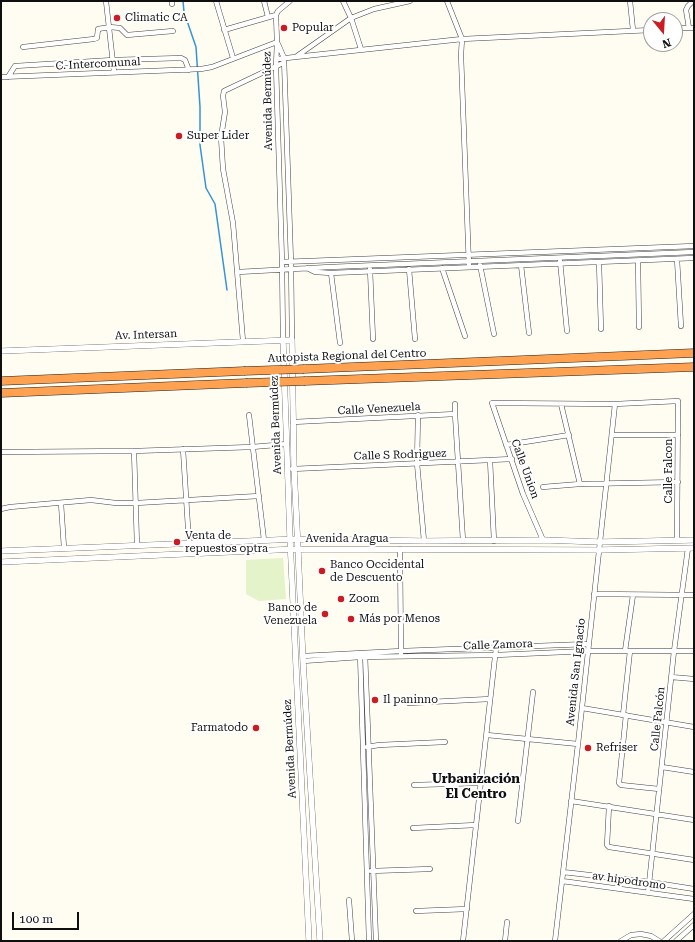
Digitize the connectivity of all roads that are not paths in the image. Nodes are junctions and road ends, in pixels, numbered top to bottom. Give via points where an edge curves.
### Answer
1 (106, 1) edge
2 (216, 1) edge
3 (264, 1) edge
4 (290, 1) edge
5 (344, 1) edge
6 (410, 1) edge
7 (447, 1) edge
8 (630, 1) edge
9 (693, 1) edge
10 (276, 14) junction
11 (268, 17) junction
12 (351, 18) junction
13 (110, 27) junction
14 (692, 28) edge
15 (224, 30) junction
16 (633, 30) junction
17 (643, 30) edge
18 (173, 31) dead end
19 (462, 39) junction
20 (277, 42) junction
21 (23, 46) dead end
22 (361, 49) junction
23 (295, 57) junction
24 (232, 58) junction
25 (277, 59) junction
26 (113, 60) junction
27 (284, 60) junction
28 (276, 66) junction
29 (189, 70) junction
30 (114, 72) junction
31 (1, 77) edge
32 (8, 77) junction
33 (694, 246) edge
34 (694, 252) edge
35 (468, 255) junction
36 (479, 255) junction
37 (560, 258) junction
38 (694, 258) edge
39 (677, 259) junction
40 (468, 261) junction
41 (480, 261) junction
42 (638, 261) junction
43 (282, 262) junction
44 (291, 262) junction
45 (599, 262) junction
46 (560, 263) junction
47 (521, 265) junction
48 (480, 266) junction
49 (469, 267) junction
50 (307, 268) junction
51 (370, 268) junction
52 (442, 268) junction
53 (291, 269) junction
54 (409, 269) junction
55 (282, 270) junction
56 (238, 272) junction
57 (331, 273) junction
58 (681, 326) dead end
59 (639, 328) dead end
60 (601, 329) dead end
61 (567, 331) dead end
62 (529, 333) dead end
63 (494, 334) dead end
64 (465, 336) dead end
65 (373, 339) dead end
66 (415, 339) dead end
67 (283, 340) junction
68 (292, 340) junction
69 (243, 341) junction
70 (340, 343) dead end
71 (1, 352) edge
72 (694, 353) edge
73 (694, 367) edge
74 (1, 382) edge
75 (1, 393) edge
76 (455, 404) dead end
77 (561, 404) junction
78 (615, 404) junction
79 (455, 414) junction
80 (249, 415) dead end
81 (418, 415) junction
82 (293, 422) junction
83 (569, 435) junction
84 (612, 435) junction
85 (678, 435) junction
86 (287, 444) junction
87 (506, 444) junction
88 (252, 447) junction
89 (183, 449) junction
90 (134, 451) junction
91 (1, 452) edge
92 (512, 459) junction
93 (490, 460) junction
94 (457, 462) junction
95 (416, 463) junction
96 (291, 469) junction
97 (678, 482) junction
98 (580, 484) junction
99 (606, 484) junction
100 (543, 487) dead end
101 (259, 496) junction
102 (187, 500) junction
103 (61, 503) junction
104 (136, 503) junction
105 (1, 509) edge
106 (290, 539) junction
107 (298, 539) junction
108 (264, 540) junction
109 (543, 540) junction
110 (677, 540) junction
111 (694, 540) edge
112 (424, 541) junction
113 (463, 541) junction
114 (494, 541) junction
115 (600, 542) junction
116 (189, 543) junction
117 (136, 545) junction
118 (64, 548) junction
119 (691, 548) edge
120 (298, 549) junction
121 (400, 549) junction
122 (290, 550) junction
123 (599, 550) junction
124 (1, 551) edge
125 (1, 562) edge
126 (594, 594) junction
127 (633, 595) junction
128 (681, 595) junction
129 (694, 595) edge
130 (588, 644) junction
131 (496, 648) junction
132 (401, 651) junction
133 (588, 651) junction
134 (627, 651) junction
135 (674, 651) junction
136 (694, 651) edge
137 (363, 655) junction
138 (496, 655) junction
139 (401, 657) junction
140 (303, 658) junction
141 (671, 677) junction
142 (694, 679) edge
143 (533, 692) dead end
144 (490, 699) junction
145 (409, 703) dead end
146 (582, 708) junction
147 (625, 715) junction
148 (667, 722) junction
149 (694, 727) edge
150 (487, 735) junction
151 (528, 738) junction
152 (445, 742) dead end
153 (578, 744) junction
154 (366, 747) junction
155 (300, 753) junction
156 (308, 753) junction
157 (662, 767) junction
158 (694, 772) edge
159 (480, 783) junction
160 (414, 785) dead end
161 (659, 789) junction
162 (571, 800) junction
163 (609, 806) junction
164 (656, 814) junction
165 (694, 820) edge
166 (518, 821) dead end
167 (476, 825) junction
168 (413, 828) dead end
169 (652, 854) junction
170 (694, 860) edge
171 (430, 869) dead end
172 (370, 871) junction
173 (563, 872) junction
174 (562, 881) junction
175 (650, 882) junction
176 (694, 889) edge
177 (648, 893) junction
178 (694, 899) edge
179 (349, 900) dead end
180 (467, 909) junction
181 (416, 911) dead end
182 (694, 914) edge
183 (506, 922) dead end
184 (694, 925) edge
185 (309, 941) edge
186 (320, 941) edge
187 (352, 941) edge
188 (369, 941) edge
189 (376, 941) edge
190 (464, 941) edge
191 (505, 941) edge
192 (555, 941) edge
193 (621, 941) edge
194 (659, 941) edge
195 (664, 941) edge
196 (676, 941) edge

1 - 13 street
2 - 15 street
3 - 11 street
4 - 10 street
5 - 12 street
6 - 12 street via 374,9
7 - 19 street
8 - 16 street
9 - 14 street via 686,10
10 - 11 street
10 - 20 street
11 - 15 street
12 - 22 street
12 - 23 street
13 - 18 street via 120,28 127,35
13 - 21 street via 98,29 97,38 94,39
13 - 26 street
15 - 24 street
16 - 17 street
16 - 19 street
19 - 22 street
19 - 35 street
20 - 24 street, C. Intercomunal
20 - 25 street, Avenida Bermúdez
20 - 27 street, Avenida Bermúdez
22 - 23 street
23 - 27 street
24 - 29 street, C. Intercomunal via 212,67
25 - 27 street
25 - 28 street, Avenida Bermúdez
26 - 29 street via 181,58
26 - 30 street
26 - 32 street via 16,66
27 - 28 street
27 - 44 street, Avenida Bermúdez
28 - 43 street, Avenida Bermúdez
28 - 56 street via 224,91 223,96 223,169
29 - 30 street, C. Intercomunal
30 - 32 street, C. Intercomunal
31 - 32 street, C. Intercomunal
33 - 36 street
34 - 37 street
35 - 36 street
35 - 40 street
35 - 44 street
36 - 41 street
37 - 41 street
37 - 46 street
38 - 39 street
39 - 42 street
39 - 58 street
40 - 41 street
40 - 49 street
40 - 51 street
41 - 48 street
42 - 45 street
42 - 59 street
43 - 44 street
43 - 55 street, Avenida Bermúdez
44 - 53 street, Avenida Bermúdez
45 - 46 street
45 - 60 street
46 - 47 street
46 - 61 street
47 - 48 street
47 - 62 street
48 - 49 street
48 - 63 street
49 - 52 street
50 - 51 street
50 - 53 street
50 - 57 street via 315,272
51 - 54 street
51 - 57 street
51 - 65 street
52 - 54 street
52 - 64 street
53 - 55 street
53 - 68 street, Avenida Bermúdez
54 - 66 street
55 - 56 street
55 - 67 street, Avenida Bermúdez
56 - 69 street
57 - 70 street
67 - 68 street, Av. Intersan
67 - 69 street, Av. Intersan
67 - 86 street, Avenida Bermúdez
68 - 82 street, Avenida Bermúdez
69 - 71 street, Av. Intersan
72 - 74 highway, Autopista Regional del Centro, bridge
73 - 75 highway, bridge
76 - 79 street
77 - 78 street
77 - 83 street
77 - 87 street, Calle Union via 492,403
78 - 84 street, Avenida San Ignacio
78 - 85 street, Calle Falcon via 678,401
79 - 81 street, Calle Venezuela
79 - 94 street
80 - 88 street
81 - 82 street, Calle Venezuela
81 - 95 street
82 - 96 street, Avenida Bermúdez
83 - 87 street
83 - 98 street
84 - 85 street
84 - 99 street, Avenida San Ignacio
85 - 97 street, Calle Falcon
86 - 88 street
86 - 96 street, Avenida Bermúdez
87 - 92 street, Calle Union
88 - 89 street
88 - 101 street
89 - 90 street
89 - 102 street
90 - 91 street
90 - 104 street
92 - 93 street, Calle S Rodriguez
92 - 109 street, Calle Union via 523,494
93 - 94 street, Calle S Rodriguez
93 - 114 street
94 - 95 street, Calle S Rodriguez
94 - 113 street
95 - 96 street, Calle S Rodriguez
95 - 112 street
96 - 106 street, Avenida Bermúdez
96 - 107 street, Avenida Bermúdez
97 - 99 street
97 - 110 street, Calle Falcon
98 - 99 street
98 - 100 street
99 - 115 street, Avenida San Ignacio
101 - 102 street
101 - 108 street
102 - 104 street
102 - 116 street
103 - 104 street via 91,500
103 - 105 street
103 - 118 street
104 - 117 street
106 - 107 street, Avenida Aragua
106 - 108 street, Avenida Aragua
106 - 122 street, Avenida Bermúdez
107 - 112 street, Avenida Aragua
107 - 120 street, Avenida Bermúdez
108 - 116 street, Avenida Aragua
109 - 114 street, Avenida Aragua
109 - 115 street, Avenida Aragua
110 - 111 street, Avenida Aragua
110 - 115 street, Avenida Aragua
112 - 113 street, Avenida Aragua
113 - 114 street, Avenida Aragua
115 - 123 street, Avenida San Ignacio
116 - 117 street, Avenida Aragua
117 - 118 street, Avenida Aragua
118 - 124 street, Avenida Aragua
119 - 123 street, Avenida Aragua
119 - 128 street, Calle Falcón
120 - 121 street, Avenida Aragua
120 - 122 street, Avenida Aragua
120 - 140 street, Avenida Bermúdez
121 - 123 street, Avenida Aragua
121 - 132 street
122 - 125 street, Avenida Aragua
122 - 155 street, Avenida Bermúdez
123 - 126 street, Avenida San Ignacio
126 - 127 street
126 - 130 street, Avenida San Ignacio
127 - 128 street
127 - 134 street
128 - 129 street
128 - 135 street, Calle Falcón
130 - 131 street, Calle Zamora
130 - 133 street, Avenida San Ignacio
131 - 132 street, Calle Zamora
131 - 138 street
132 - 137 street, Calle Zamora
132 - 139 street
133 - 134 street, Calle Zamora
133 - 138 street, Calle Zamora
133 - 146 street, Avenida San Ignacio
134 - 135 street, Calle Zamora
134 - 147 street
135 - 136 street, Calle Zamora
135 - 141 street, Calle Falcón
137 - 139 street, Calle Zamora
137 - 140 street, Calle Zamora
137 - 154 street
138 - 139 street, Calle Zamora
138 - 144 street
140 - 156 street, Avenida Bermúdez
141 - 142 street
141 - 148 street, Calle Falcón
143 - 151 street
144 - 145 street
144 - 150 street
146 - 147 street
146 - 153 street, Avenida San Ignacio
147 - 148 street
147 - 161 street via 619,783
148 - 149 street
148 - 157 street, Calle Falcón
150 - 151 street
150 - 159 street
151 - 153 street
151 - 166 street
152 - 154 street
153 - 162 street, Avenida San Ignacio
154 - 172 street
155 - 156 street
155 - 185 street, Avenida Bermúdez
156 - 186 street, Avenida Bermúdez
157 - 158 street
157 - 161 street, Calle Falcón
159 - 160 street
159 - 167 street
161 - 164 street, Calle Falcón
162 - 163 street
162 - 173 street, Avenida San Ignacio
163 - 164 street
163 - 169 street via 609,847
164 - 165 street
164 - 169 street, Calle Falcón
167 - 168 street
167 - 180 street
169 - 170 street
169 - 175 street, Calle Falcón
171 - 172 street
172 - 188 street
172 - 189 street
173 - 174 street, Avenida San Ignacio
173 - 175 street, av hipodromo
174 - 177 street, av hipodromo
174 - 192 street, Avenida San Ignacio
175 - 176 street, av hipodromo
175 - 177 street, Calle Falcón
177 - 178 street, av hipodromo
179 - 187 street
180 - 181 street
180 - 190 street
182 - 195 street
183 - 191 street
184 - 196 street
193 - 194 street via 631,935 641,934

